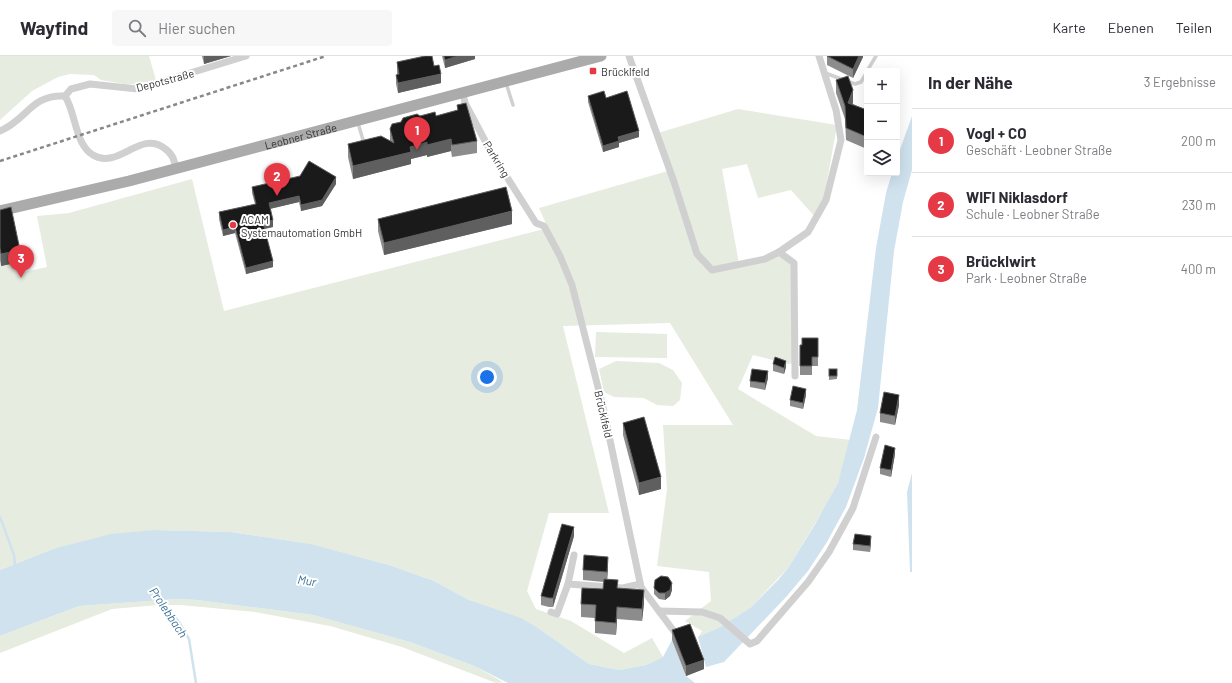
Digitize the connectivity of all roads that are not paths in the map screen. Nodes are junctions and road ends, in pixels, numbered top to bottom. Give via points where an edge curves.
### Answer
1 (246, 56) edge
2 (600, 56) edge
3 (629, 56) edge
4 (819, 56) edge
5 (876, 56) edge
6 (869, 68) edge
7 (823, 72) junction
8 (864, 76) edge
9 (505, 82) junction
10 (463, 93) junction
11 (65, 96) junction
12 (514, 105) dead end
13 (358, 120) junction
14 (0, 131) edge
15 (364, 140) edge
16 (176, 168) junction
17 (0, 211) edge
18 (536, 223) joint
19 (779, 252) junction
20 (794, 376) dead end
21 (876, 437) dead end
22 (574, 555) dead end
23 (568, 584) junction
24 (640, 584) junction
25 (659, 611) junction
26 (551, 612) dead end
27 (676, 634) edge

1 - 11 street, Depotstraße via 138,89 90,84 71,89
2 - 9 main road, Leobner Straße
3 - 19 street via 697,254 712,270 765,259
4 - 7 street
5 - 6 lane
7 - 8 lane via 855,84 861,82
7 - 19 street via 836,110 840,140 830,185 826,200 808,232
9 - 10 main road, Leobner Straße
9 - 12 lane
10 - 13 main road, Leobner Straße
10 - 18 street, Parkring via 465,102 491,152
11 - 14 street, Depotstraße via 54,95 39,100 15,122
11 - 16 street via 81,139 92,155 112,158 149,142 158,143 174,157
13 - 15 lane
13 - 16 main road, Leobner Straße
16 - 17 main road, Leobner Straße
18 - 24 street, Brücklfeld via 544,226 572,285 603,407
19 - 20 street via 794,263
21 - 25 street via 853,508 829,552 808,582 757,641 750,644 720,618 702,612
22 - 23 street
23 - 24 street via 624,588
23 - 26 street via 557,614
24 - 25 street, Brücklfeld
25 - 27 street, Brücklfeld

